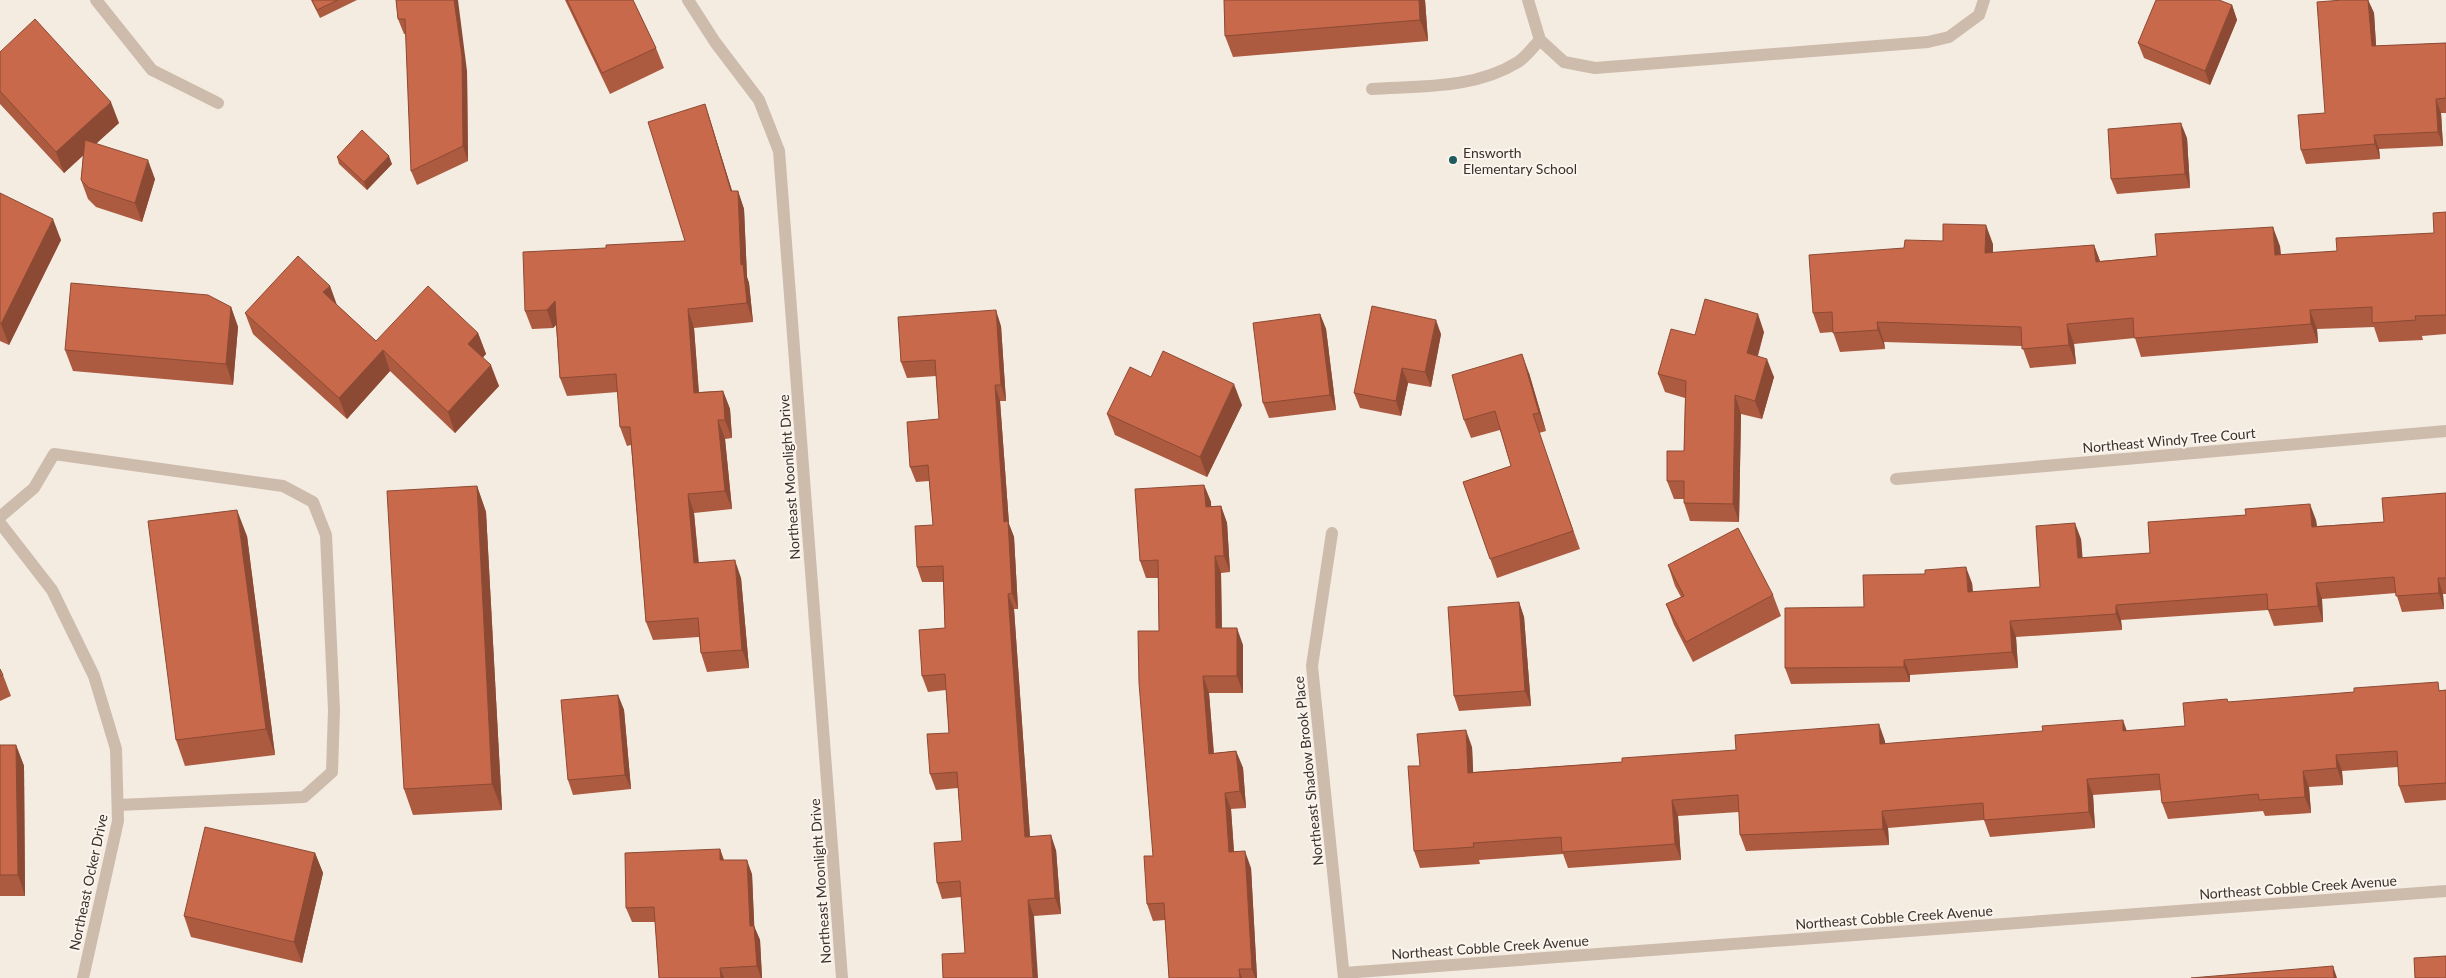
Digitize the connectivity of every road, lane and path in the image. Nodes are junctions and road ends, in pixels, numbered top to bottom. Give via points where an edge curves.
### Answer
1 (96, 0) edge
2 (688, 0) edge
3 (1528, 0) edge
4 (1984, 0) edge
5 (1540, 40) junction
6 (1372, 89) dead end
7 (218, 103) dead end
8 (2446, 431) edge
9 (1896, 479) dead end
10 (0, 517) edge
11 (0, 523) edge
12 (1332, 533) dead end
13 (118, 805) junction
14 (2446, 891) edge
15 (1344, 976) edge
16 (83, 978) edge
17 (842, 978) edge

1 - 7 street via 152,70
2 - 17 street, Northeast Moonlight Drive via 714,42 759,100 779,151
3 - 5 street
4 - 5 street via 1979,15 1949,37 1928,42 1595,68 1564,62
5 - 6 street via 1520,61 1461,84
8 - 9 street, Northeast Windy Tree Court
10 - 13 street via 34,488 54,454 282,486 313,502 326,535 334,710 332,772 304,797
11 - 13 street, Northeast Ocker Drive via 52,590 94,676 116,749
12 - 15 street, Northeast Shadow Brook Place via 1312,666
13 - 16 street, Northeast Ocker Drive via 118,821
14 - 15 street, Northeast Cobble Creek Avenue

